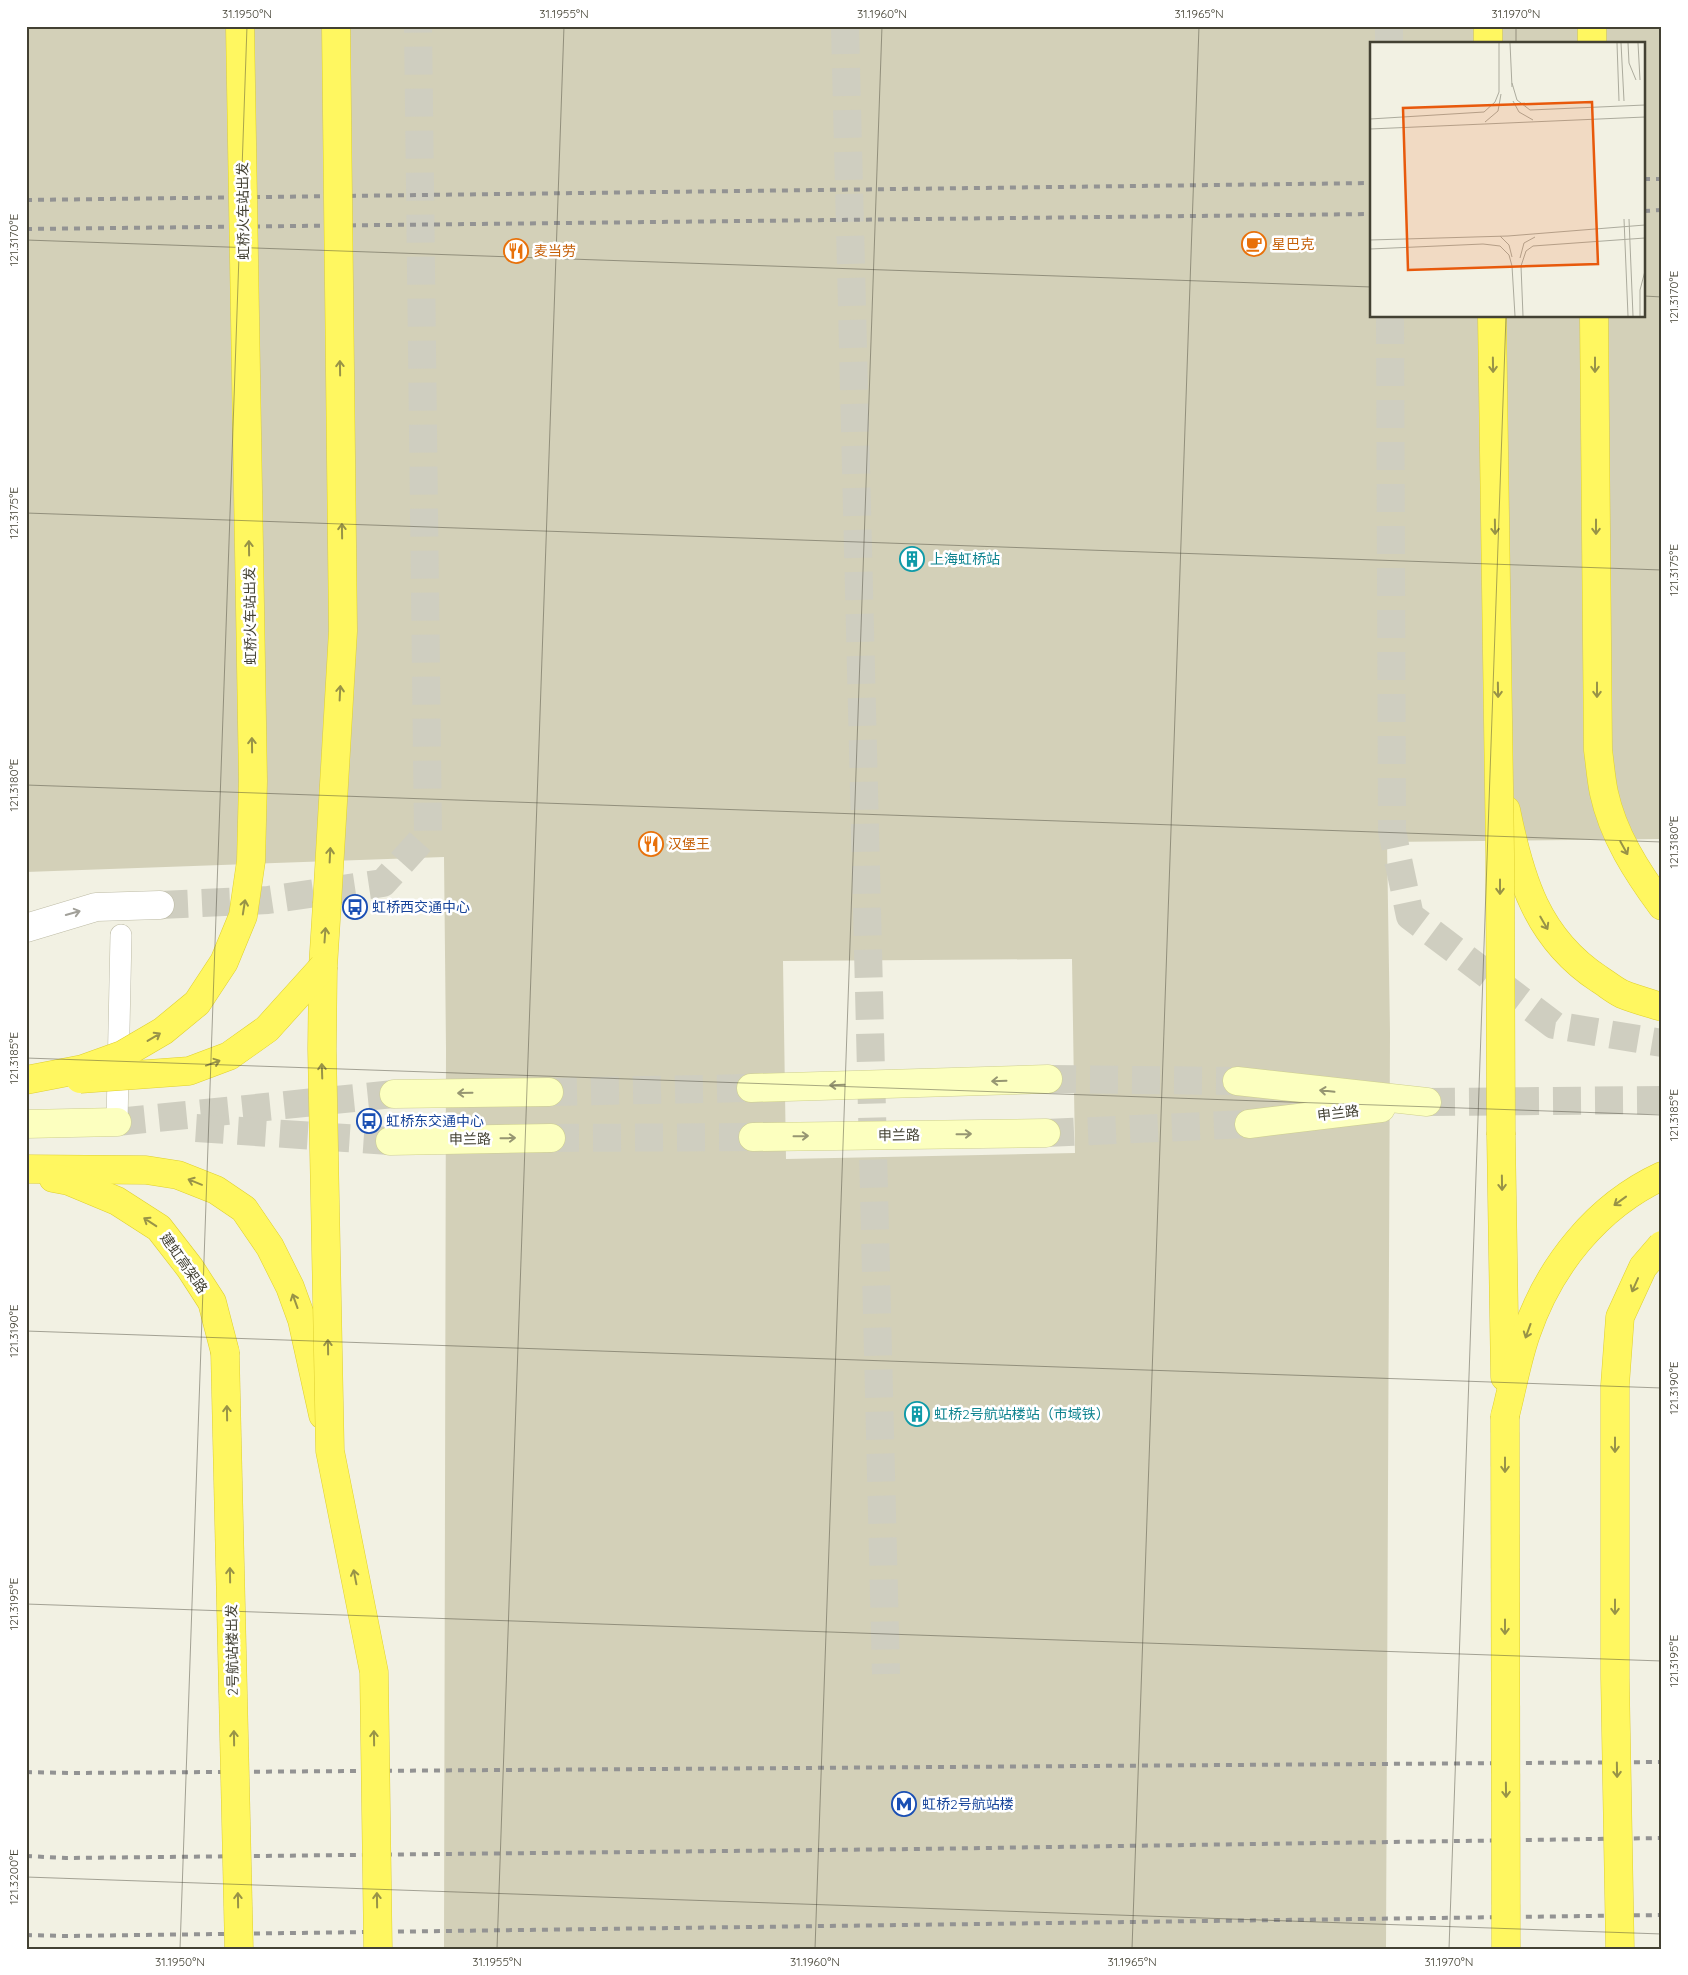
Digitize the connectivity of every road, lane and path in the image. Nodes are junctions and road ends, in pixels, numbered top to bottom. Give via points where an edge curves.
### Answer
1 (240, 26) edge
2 (336, 26) edge
3 (1488, 26) edge
4 (1592, 26) edge
5 (1488, 42) edge
6 (1592, 42) edge
7 (1492, 318) edge
8 (1594, 318) edge
9 (1499, 777) junction
10 (160, 905) tunnel mouth
11 (1662, 906) edge
12 (26, 928) edge
13 (121, 935) dead end
14 (323, 967) junction
15 (1662, 1007) edge
16 (1048, 1079) tunnel mouth
17 (26, 1081) edge
18 (1237, 1081) tunnel mouth
19 (751, 1088) tunnel mouth
20 (549, 1092) tunnel mouth
21 (394, 1094) tunnel mouth
22 (117, 1122) joint
23 (26, 1124) edge
24 (1249, 1124) tunnel mouth
25 (1046, 1133) tunnel mouth
26 (753, 1137) tunnel mouth
27 (551, 1138) tunnel mouth
28 (390, 1141) tunnel mouth
29 (26, 1171) edge
30 (1662, 1176) edge
31 (1662, 1245) edge
32 (225, 1352) joint
33 (1505, 1416) junction
34 (330, 1451) junction
35 (239, 1949) edge
36 (378, 1949) edge
37 (1506, 1949) edge
38 (1620, 1949) edge

17 -> 1 highway, 虹桥火车站出发, bridge via 83,1069 122,1056 163,1031 197,1003 224,962 243,916 252,861 253,781
14 -> 2 highway, bridge via 343,631
3 - 5 highway
4 - 6 highway
7 -> 9 highway, bridge
8 -> 11 highway via 1598,750 1604,794 1620,842
9 -> 15 highway, bridge via 1513,846 1529,896 1552,936 1580,966 1613,988
9 -> 33 highway, bridge
12 -> 10 street via 96,907
13 - 22 lane
17 -> 14 highway, bridge via 189,1072 229,1056 266,1029
34 -> 14 highway, bridge
16 -> 19 street
24 -> 18 street, 申兰路 via 1427,1102
20 -> 21 street
22 - 23 street
26 -> 25 street, 申兰路
28 -> 27 street, 申兰路
32 -> 29 highway, 建虹高架路 via 212,1302 159,1228 117,1201 69,1181
34 -> 29 highway, bridge via 302,1320 270,1247 244,1209 216,1190 178,1175 146,1170
30 -> 33 highway via 1641,1186 1607,1210 1575,1244 1545,1287 1526,1334
31 -> 38 highway, bridge via 1643,1267 1620,1317 1615,1385
35 -> 32 highway, 2号航站楼出发, bridge
33 -> 37 highway, bridge
36 -> 34 highway, bridge via 374,1672

